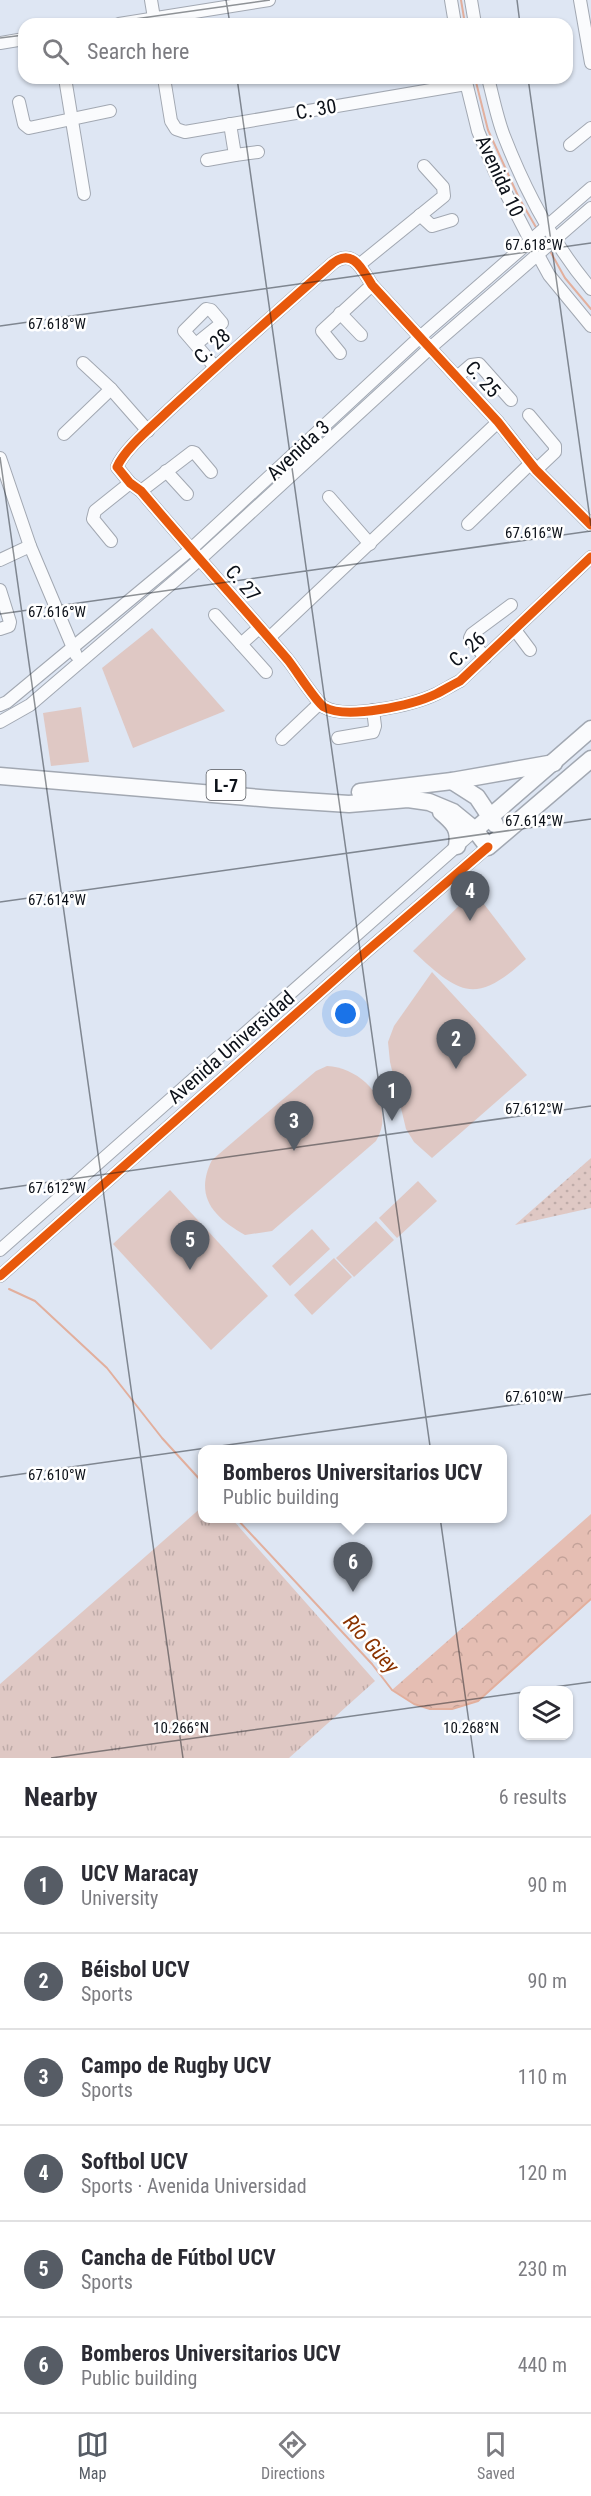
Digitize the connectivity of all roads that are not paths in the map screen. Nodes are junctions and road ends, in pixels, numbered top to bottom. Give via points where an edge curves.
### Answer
1 (151, 0) edge
2 (269, 0) edge
3 (451, 0) edge
4 (471, 0) edge
5 (580, 0) edge
6 (154, 18) edge
7 (171, 18) edge
8 (454, 18) edge
9 (474, 18) edge
10 (588, 32) edge
11 (18, 40) edge
12 (0, 43) edge
13 (591, 63) edge
14 (65, 84) edge
15 (165, 84) edge
16 (450, 84) edge
17 (467, 84) edge
18 (490, 84) edge
19 (19, 102) dead end
20 (110, 111) dead end
21 (71, 118) junction
22 (230, 124) junction
23 (591, 128) edge
24 (570, 145) dead end
25 (258, 152) dead end
26 (235, 155) junction
27 (207, 160) dead end
28 (424, 166) dead end
29 (591, 188) edge
30 (84, 194) dead end
31 (591, 208) edge
32 (420, 215) junction
33 (452, 220) dead end
34 (548, 225) junction
35 (555, 238) junction
36 (531, 242) junction
37 (538, 256) junction
38 (348, 257) joint
39 (359, 265) junction
40 (372, 285) junction
41 (591, 289) edge
42 (340, 313) junction
43 (591, 326) edge
44 (361, 335) dead end
45 (420, 337) junction
46 (196, 344) dead end
47 (430, 348) junction
48 (340, 353) dead end
49 (84, 363) dead end
50 (215, 367) junction
51 (457, 377) junction
52 (111, 389) junction
53 (511, 400) dead end
54 (529, 415) dead end
55 (498, 422) junction
56 (148, 431) junction
57 (64, 434) dead end
58 (0, 458) edge
59 (534, 466) junction
60 (166, 471) junction
61 (211, 472) dead end
62 (127, 479) junction
63 (141, 491) junction
64 (187, 494) dead end
65 (329, 497) dead end
66 (468, 524) dead end
67 (591, 525) edge
68 (111, 541) dead end
69 (369, 544) junction
70 (30, 546) junction
71 (190, 550) junction
72 (591, 557) edge
73 (0, 560) edge
74 (199, 560) junction
75 (1, 595) edge
76 (511, 605) dead end
77 (215, 615) dead end
78 (259, 628) junction
79 (0, 629) edge
80 (515, 630) junction
81 (268, 638) junction
82 (242, 644) junction
83 (72, 649) junction
84 (530, 650) dead end
85 (485, 658) junction
86 (80, 661) junction
87 (266, 672) dead end
88 (320, 703) junction
89 (0, 705) edge
90 (373, 710) junction
91 (338, 712) joint
92 (0, 722) edge
93 (591, 729) edge
94 (282, 738) dead end
95 (338, 738) dead end
96 (591, 759) edge
97 (554, 763) junction
98 (0, 768) edge
99 (0, 776) edge
100 (452, 781) junction
101 (429, 802) junction
102 (491, 816) junction
103 (475, 830) junction
104 (503, 836) junction
105 (457, 846) junction
106 (488, 847) junction
107 (54, 1201) junction
108 (66, 1216) junction
109 (0, 1250) edge
110 (0, 1276) edge

1 - 6 street
2 - 7 street
3 - 8 street
4 - 9 street
5 - 10 street
10 - 13 street
11 - 12 street
14 - 21 street
15 - 22 street, C. 30 via 176,129 185,132
16 - 22 street, C. 30
17 - 36 street, Avenida 10 via 478,132
18 - 34 street via 504,135
19 - 21 street via 24,124 29,128
20 - 21 street
21 - 30 street
22 - 26 street
23 - 24 street
25 - 26 street
26 - 27 street
28 - 32 street via 445,192
29 - 34 street, Avenida 3
31 - 35 street, Avenida 3
32 - 33 street via 432,226
32 - 39 street
34 - 35 street
34 - 36 street, Avenida 3
35 - 37 street, Avenida 3
35 - 41 street
36 - 37 street, Avenida 10
36 - 45 street, Avenida 3
37 - 43 street, Avenida 10
37 - 47 street, Avenida 3
38 - 39 street, C. 25
38 - 50 street, C. 28 via 333,263
39 - 40 street, C. 25
40 - 42 street
40 - 45 street, C. 25
42 - 44 street
42 - 48 street via 322,331
45 - 47 street, C. 25
45 - 71 street, Avenida 3
46 - 50 street
47 - 51 street, C. 25
47 - 74 street, Avenida 3
49 - 52 street
50 - 56 street, C. 28
51 - 53 street via 471,365 479,364
51 - 55 street, C. 25
52 - 56 street
52 - 57 street
54 - 59 street via 555,446 555,452
55 - 59 street, C. 25
55 - 69 street
56 - 62 street, C. 28 via 120,460 117,467
58 - 70 street
59 - 66 street
59 - 67 street, C. 25
60 - 61 street via 192,452
60 - 63 street
60 - 64 street
62 - 63 street, C. 27
62 - 68 street via 95,511 93,519
63 - 71 street, C. 27
65 - 69 street
69 - 81 street
70 - 73 street
70 - 83 street
71 - 74 street, C. 27
71 - 83 street, Avenida 3
72 - 80 street, C. 26
74 - 78 street, C. 27
74 - 86 street, Avenida 3
75 - 79 street via 10,622
76 - 85 street via 472,634
77 - 82 street
78 - 81 street, C. 27
78 - 82 street
80 - 84 street
80 - 85 street, C. 26
81 - 88 street, C. 27
82 - 87 street
83 - 86 street
83 - 89 street, Avenida 3
85 - 90 street, C. 26 via 460,681 435,695
86 - 92 street, Avenida 3 via 30,705
88 - 91 street, C. 27
88 - 94 street
90 - 91 street, C. 26
90 - 95 street via 373,732
93 - 97 main road, Avenida Universidad
96 - 104 main road, Avenida Universidad
97 - 100 main road
97 - 102 main road, Avenida Universidad
98 - 100 main road, L-7 via 357,793
99 - 101 main road, L-7 via 349,804 408,799
100 - 102 main road via 477,797
101 - 103 main road, L-7 via 453,812
101 - 105 main road via 454,824 459,833
102 - 103 main road, Avenida Universidad
102 - 104 main road
103 - 105 street, Avenida Universidad
103 - 106 main road, L-7
104 - 106 main road, Avenida Universidad
105 - 107 street, Avenida Universidad
106 - 108 street, Avenida Universidad
107 - 108 street
107 - 109 street, Avenida Universidad
108 - 110 street, Avenida Universidad

